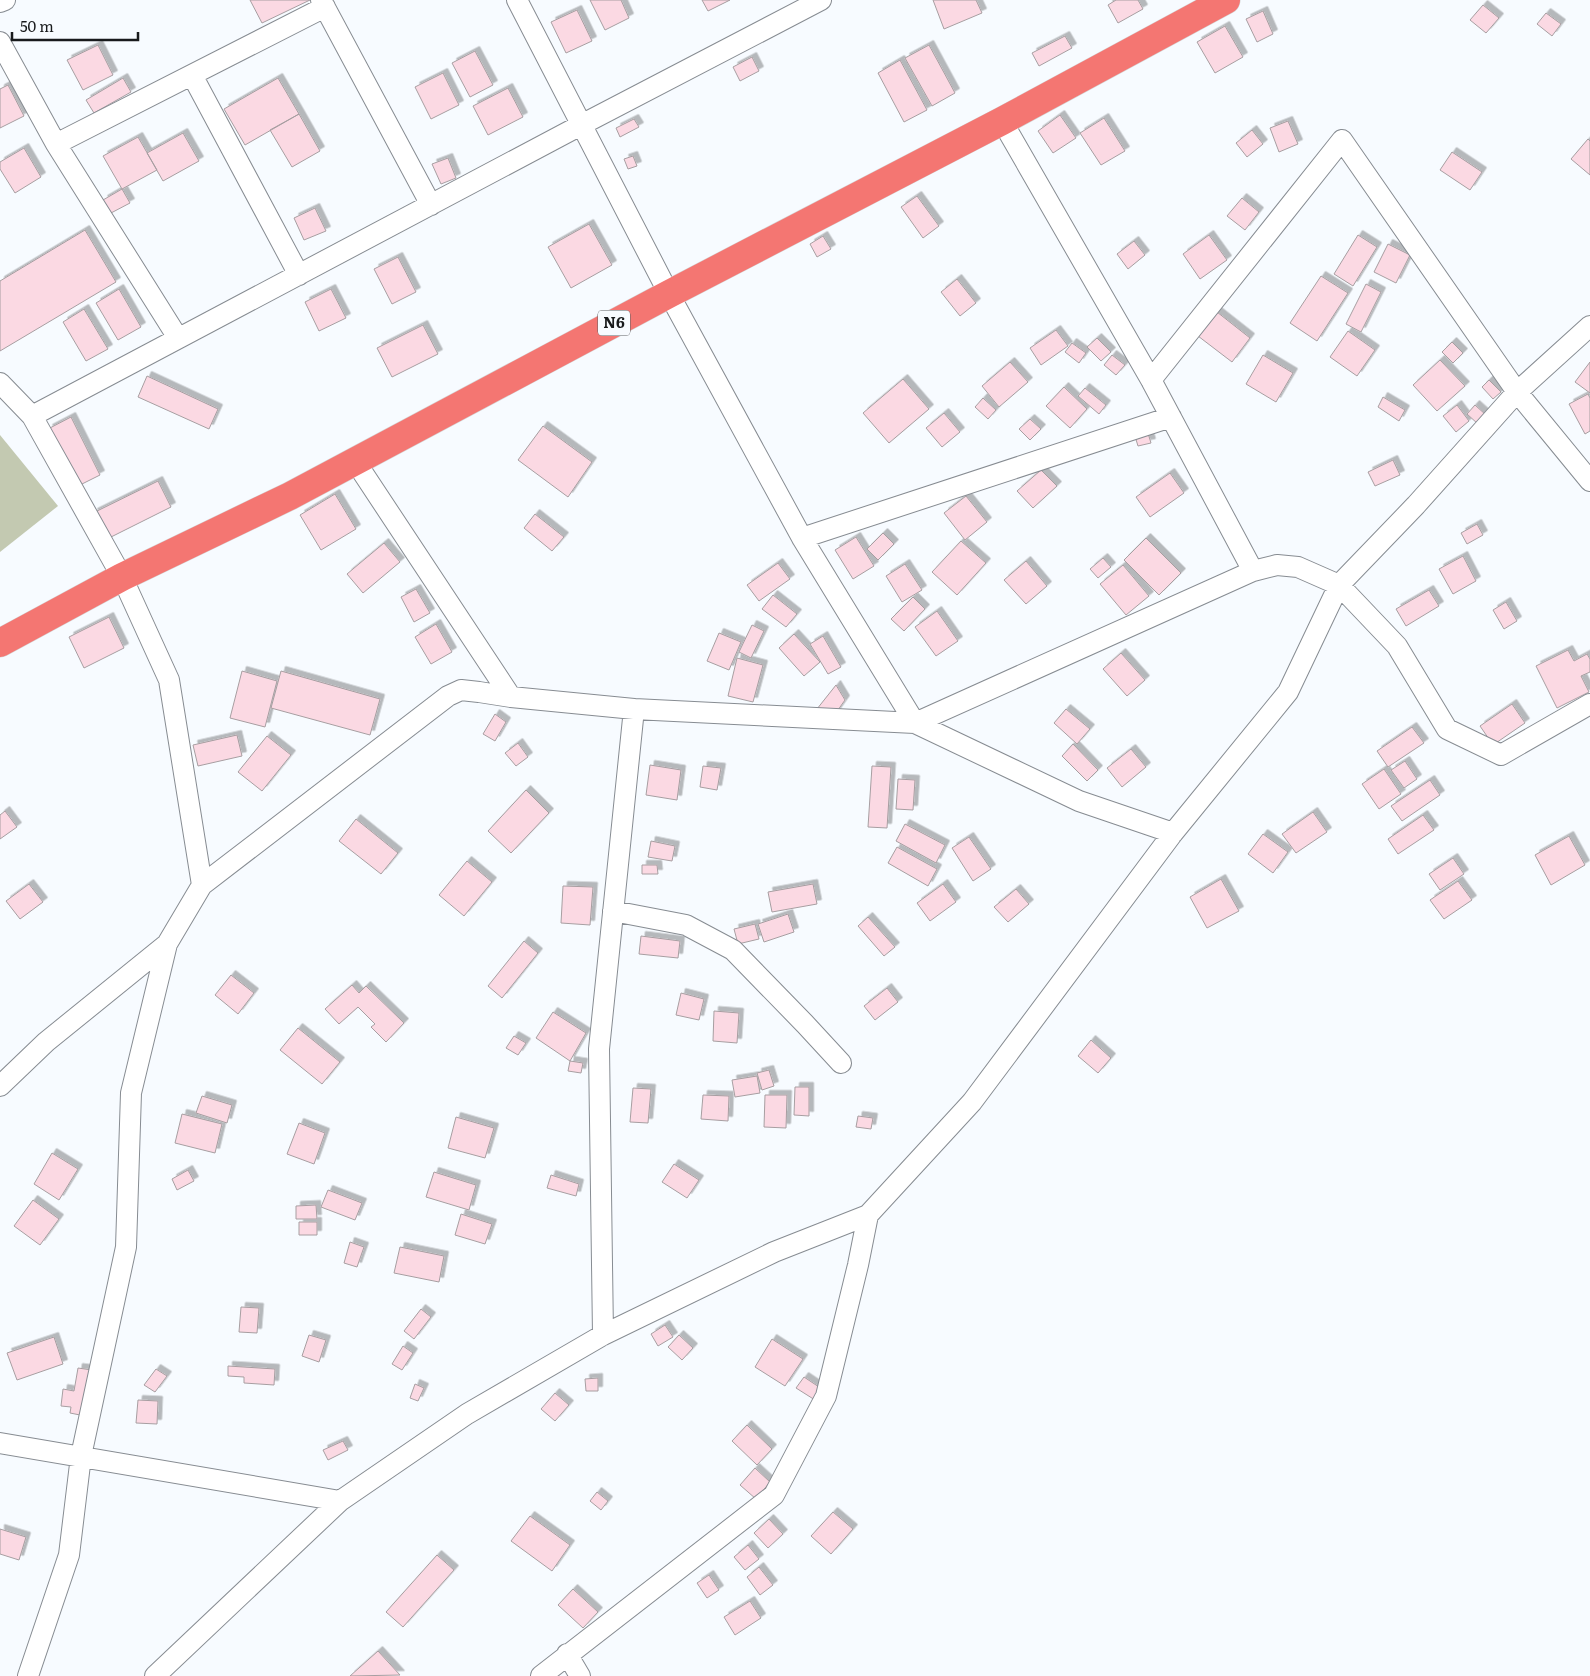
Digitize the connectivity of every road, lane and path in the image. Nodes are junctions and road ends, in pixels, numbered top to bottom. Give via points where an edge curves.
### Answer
1 (5, 0) edge
2 (517, 0) edge
3 (821, 0) edge
4 (1226, 0) edge
5 (0, 2) edge
6 (323, 4) edge
7 (0, 42) edge
8 (192, 75) junction
9 (1002, 121) junction
10 (582, 125) junction
11 (56, 144) junction
12 (431, 205) junction
13 (299, 275) junction
14 (669, 294) junction
15 (1590, 326) edge
16 (178, 338) junction
17 (1151, 380) junction
18 (0, 383) edge
19 (1517, 392) junction
20 (32, 416) junction
21 (1171, 417) junction
22 (355, 461) junction
23 (1590, 481) edge
24 (802, 538) junction
25 (1253, 572) junction
26 (122, 577) junction
27 (1339, 585) junction
28 (0, 644) edge
29 (511, 697) junction
30 (1590, 704) edge
31 (634, 709) junction
32 (915, 723) junction
33 (1173, 833) junction
34 (202, 885) junction
35 (613, 911) junction
36 (167, 944) junction
37 (841, 1063) dead end
38 (0, 1086) edge
39 (868, 1215) junction
40 (603, 1335) junction
41 (0, 1443) edge
42 (81, 1456) junction
43 (340, 1501) junction
44 (567, 1654) junction
45 (28, 1676) edge
46 (155, 1676) edge
47 (540, 1676) edge
48 (580, 1676) edge

1 - 5 street
2 - 10 street
3 - 10 street
4 - 9 highway, N6
6 - 8 street
6 - 12 street
7 - 11 street
8 - 11 street
8 - 13 street
9 - 14 highway, N6
9 - 17 street
10 - 12 street
10 - 14 street
11 - 16 street
12 - 13 street
13 - 16 street
14 - 22 highway, N6
14 - 24 street
15 - 19 street
16 - 20 street
17 - 19 street via 1342,140
17 - 21 street
18 - 20 street
19 - 23 street
19 - 27 street via 1416,506
20 - 26 street
21 - 24 street
21 - 25 street
22 - 26 highway, N6
22 - 29 street
24 - 32 street
25 - 27 street via 1277,565 1298,567
25 - 32 street
26 - 28 highway, N6
26 - 34 street via 169,680
27 - 30 street via 1398,646 1447,729 1500,756
27 - 33 street via 1288,692
29 - 31 street
29 - 34 street via 461,690 448,696
31 - 32 street
31 - 35 street
32 - 33 street via 1079,801
33 - 39 street via 972,1102
34 - 36 street
35 - 37 street via 686,926 733,950
35 - 40 street via 599,1049
36 - 38 street via 46,1042
36 - 42 street via 131,1093 126,1247
39 - 40 street via 774,1252
39 - 44 street via 826,1396 774,1495
40 - 43 street via 466,1414
41 - 42 street
42 - 43 street
42 - 45 street via 70,1555
43 - 46 street
44 - 47 street
44 - 48 street

